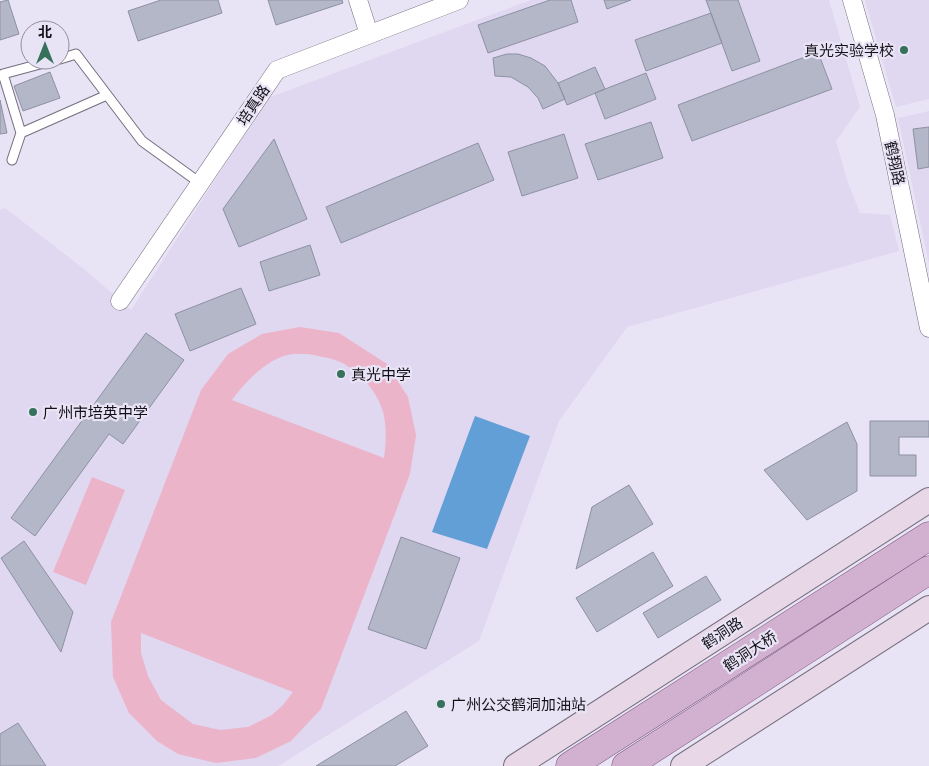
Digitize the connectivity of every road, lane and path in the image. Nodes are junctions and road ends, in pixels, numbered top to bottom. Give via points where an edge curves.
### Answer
1 (358, 0) edge
2 (459, 0) edge
3 (852, 0) edge
4 (369, 34) junction
5 (70, 56) edge
6 (20, 69) edge
7 (107, 95) junction
8 (21, 133) junction
9 (12, 160) dead end
10 (200, 183) junction
11 (120, 301) dead end
12 (929, 328) edge
13 (925, 506) edge
14 (929, 536) edge
15 (929, 570) edge
16 (929, 608) edge
17 (516, 766) edge
18 (570, 766) edge
19 (626, 766) edge
20 (682, 766) edge

1 - 4 street
2 - 4 street, 培真路
3 - 12 street, 鹤翔路 via 884,115
4 - 10 street, 培真路 via 277,70
5 - 7 lane via 76,54
6 - 8 lane via 3,74
7 - 8 lane
7 - 10 lane via 142,141
8 - 9 lane
10 - 11 street, 培真路
13 - 17 street, 鹤洞路
14 - 18 main road, 鹤洞大桥
15 - 19 main road, 鹤洞大桥
16 - 20 street

